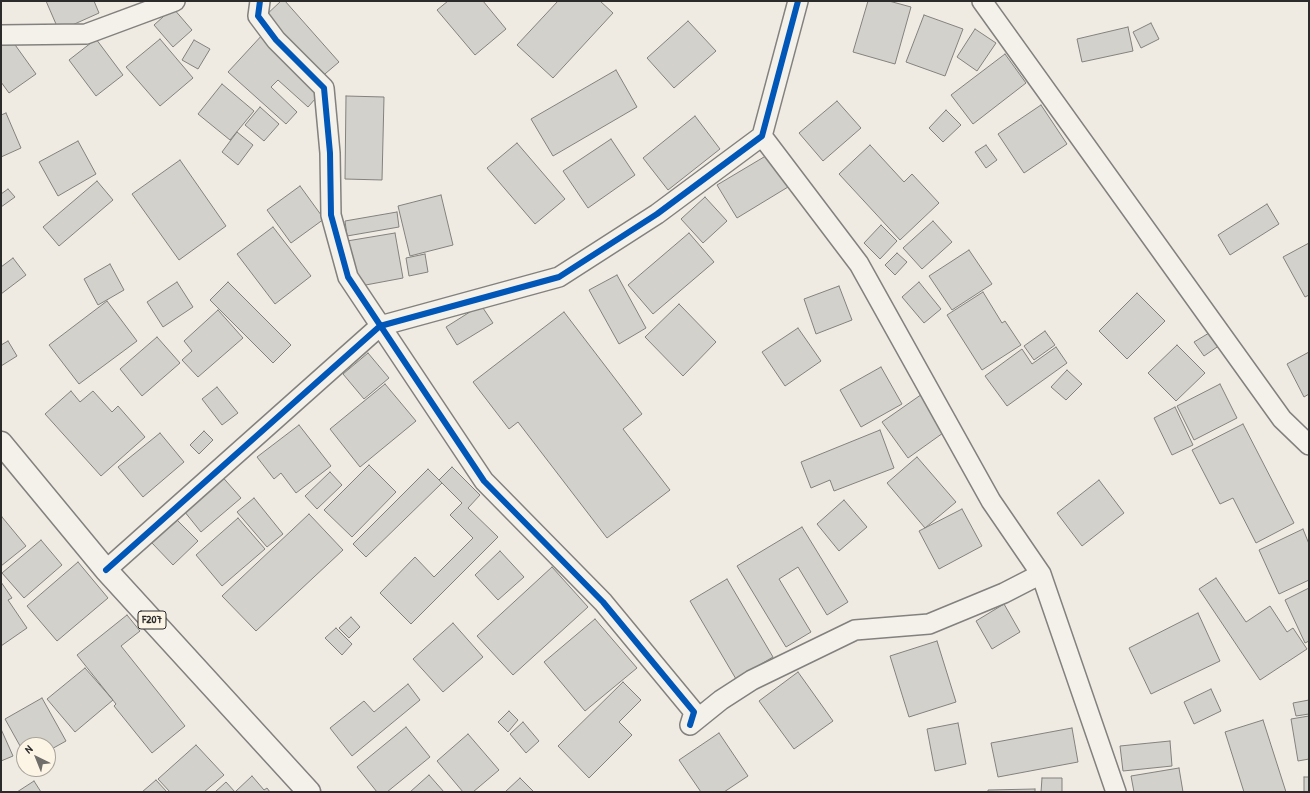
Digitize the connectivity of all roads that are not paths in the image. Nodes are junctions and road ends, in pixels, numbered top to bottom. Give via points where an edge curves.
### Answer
1 (175, 1) edge
2 (260, 1) edge
3 (798, 1) edge
4 (982, 1) edge
5 (1, 35) edge
6 (762, 136) junction
7 (380, 326) junction
8 (1, 443) edge
9 (1309, 445) edge
10 (106, 570) junction
11 (1041, 574) junction
12 (309, 792) edge
13 (1116, 792) edge

1 - 5 street via 86,34
2 - 7 street via 258,16 276,40 324,88 330,153 331,215 348,278
3 - 6 street
4 - 9 street via 1282,419
6 - 7 street via 657,214 559,277
6 - 11 street via 859,264 991,501
7 - 10 street
7 - 11 street via 484,481 603,602 694,712 690,725 721,700 752,680 855,630 929,624 1004,593
8 - 10 main road, F207
10 - 12 main road, F207
11 - 13 street

